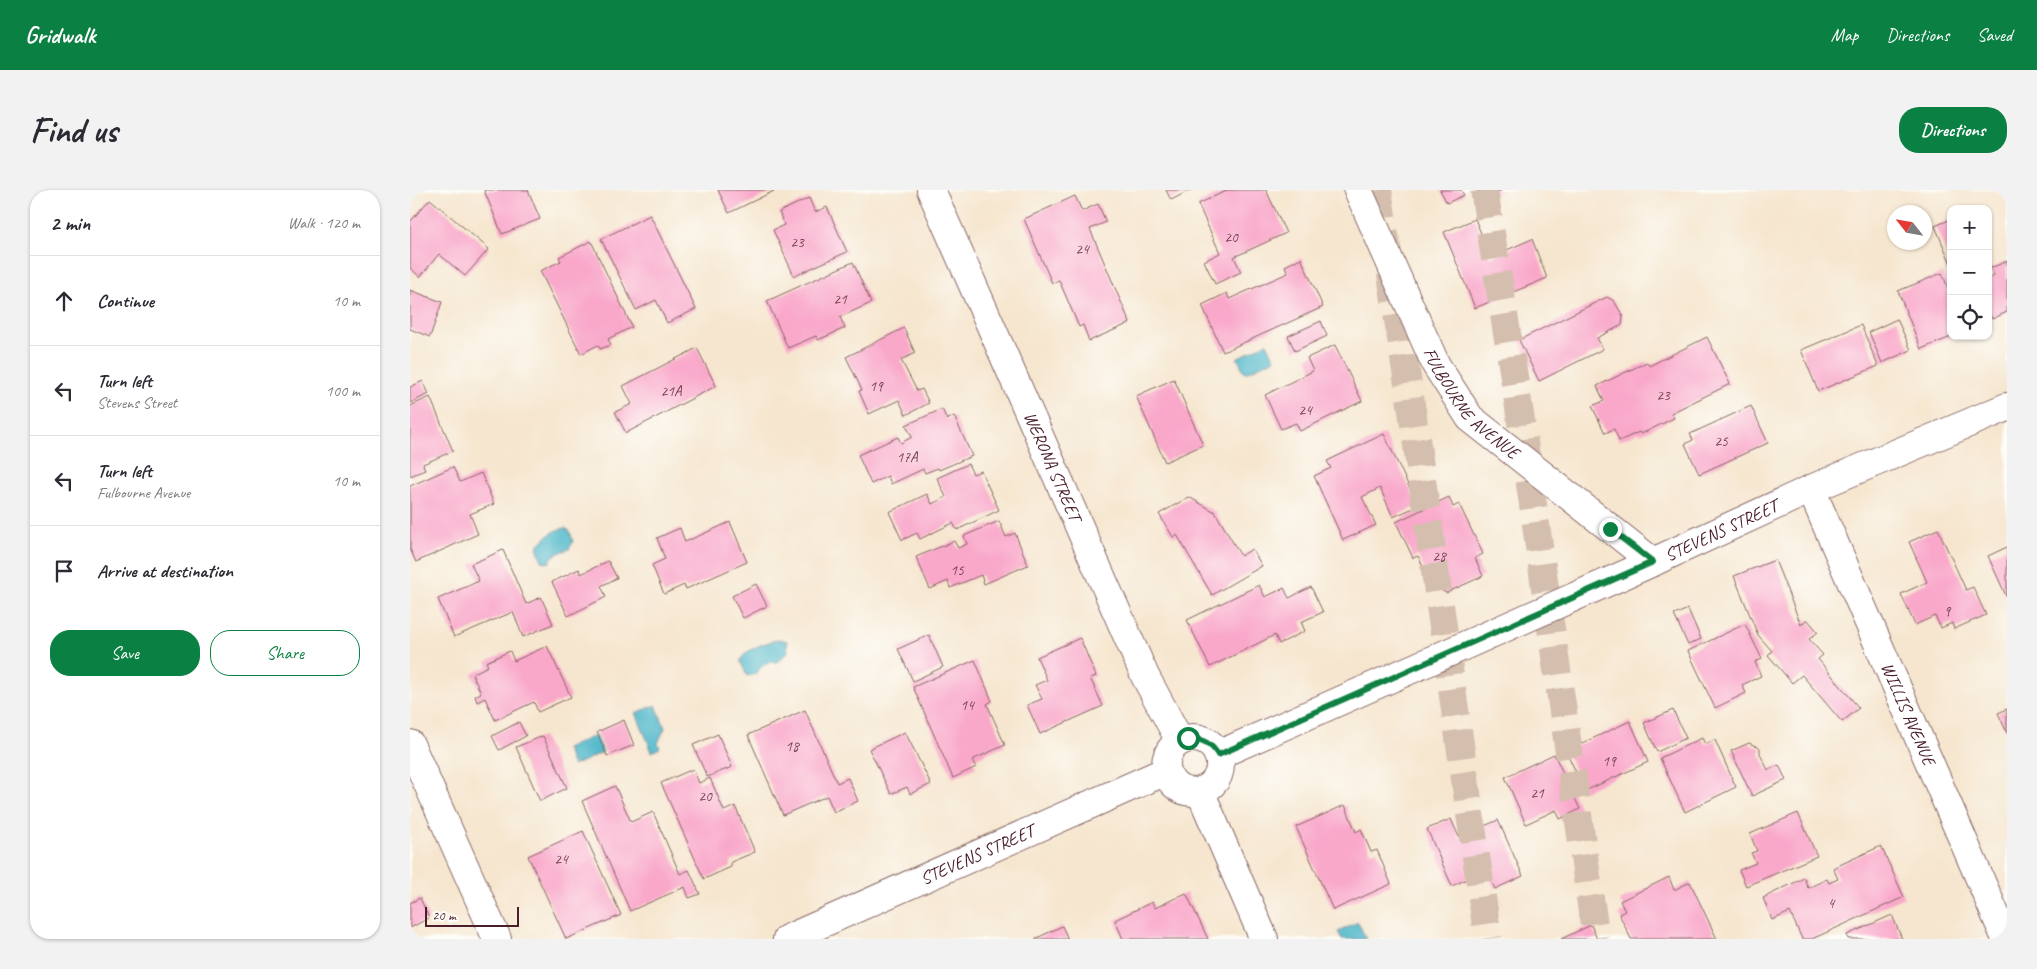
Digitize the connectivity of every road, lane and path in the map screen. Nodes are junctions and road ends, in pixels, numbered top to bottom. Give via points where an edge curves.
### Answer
1 (932, 190) edge
2 (1358, 190) edge
3 (2007, 407) edge
4 (1811, 489) junction
5 (1653, 562) junction
6 (1180, 741) junction
7 (410, 744) edge
8 (1218, 755) junction
9 (1166, 771) junction
10 (1200, 791) junction
11 (496, 939) edge
12 (787, 939) edge
13 (1264, 939) edge
14 (2006, 939) edge

1 - 6 street, WERONA STREET via 1145,676
2 - 5 street, FULBOURNE AVENUE via 1436,365 1470,418
3 - 4 street, STEVENS STREET
4 - 5 street, STEVENS STREET
4 - 14 street, WILLIS AVENUE
5 - 8 street, STEVENS STREET
6 - 8 street via 1188,738 1206,742
6 - 9 street via 1168,754
7 - 11 street
8 - 10 street via 1219,773 1208,788
9 - 10 street via 1175,786 1183,791
9 - 12 street, STEVENS STREET
10 - 13 street

